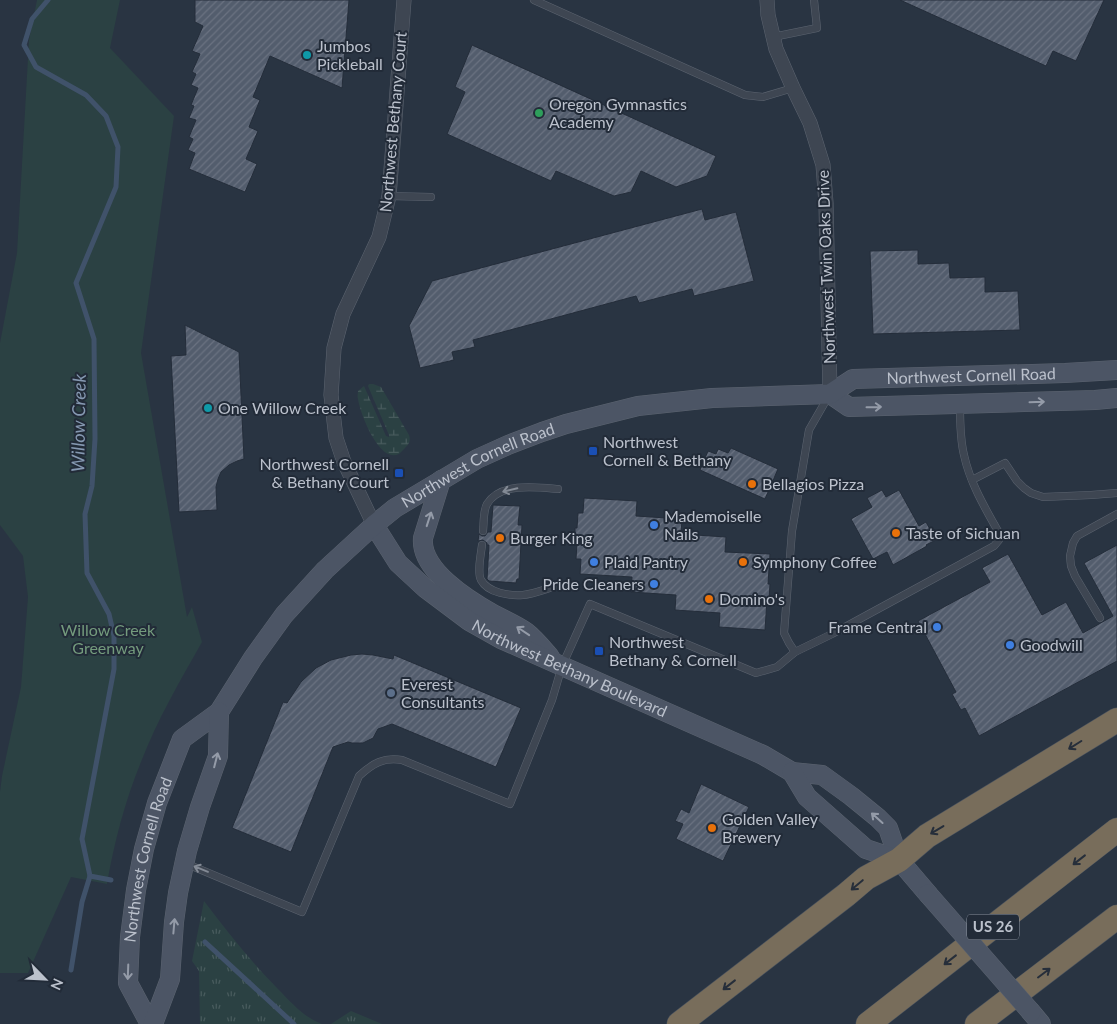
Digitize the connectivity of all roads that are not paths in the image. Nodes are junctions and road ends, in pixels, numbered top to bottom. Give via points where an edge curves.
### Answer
1 (404, 0) edge
2 (534, 0) edge
3 (767, 0) edge
4 (814, 0) edge
5 (773, 37) junction
6 (793, 88) junction
7 (389, 196) junction
8 (431, 197) dead end
9 (1117, 370) edge
10 (830, 394) junction
11 (1117, 398) edge
12 (960, 405) junction
13 (442, 480) junction
14 (972, 480) junction
15 (558, 489) dead end
16 (1117, 493) edge
17 (1117, 514) edge
18 (374, 525) junction
19 (483, 531) dead end
20 (482, 545) dead end
21 (553, 587) dead end
22 (1100, 618) dead end
23 (795, 652) junction
24 (560, 665) junction
25 (219, 712) junction
26 (1117, 720) edge
27 (792, 772) junction
28 (1117, 830) edge
29 (899, 860) junction
30 (184, 863) junction
31 (1117, 917) edge
32 (152, 1024) edge
33 (678, 1024) edge
34 (868, 1024) edge
35 (977, 1024) edge
36 (1042, 1024) edge

1 - 7 street, Northwest Bethany Court
2 - 6 lane via 745,95 763,97
3 - 5 street, Northwest Twin Oaks Drive
4 - 5 lane via 817,28
5 - 6 street, Northwest Twin Oaks Drive
6 - 10 street, Northwest Twin Oaks Drive via 810,123 823,165
7 - 8 lane
7 - 18 street, Northwest Bethany Court via 379,237 343,314 334,348 331,395 336,438
9 - 10 main road, Northwest Cornell Road via 853,379
10 -> 12 main road, Northwest Cornell Road via 849,408
10 - 13 main road, Northwest Cornell Road via 712,398 638,406 534,435 477,459
10 - 23 lane via 809,430 792,531 784,633
12 -> 11 main road, Northwest Cornell Road
12 - 14 lane via 962,448
13 - 18 main road, Northwest Cornell Road via 395,508
24 -> 13 main road via 527,633 471,601 451,585 426,557 423,538
14 - 16 lane via 1005,463 1024,488 1042,497
14 - 23 lane via 999,533 999,540 994,546
15 -> 19 lane via 533,486 500,492 486,505
17 - 22 lane via 1077,536 1070,556 1075,576
18 - 24 main road, Northwest Bethany Boulevard via 398,563 425,588 482,629
18 - 25 main road, Northwest Cornell Road via 284,614
20 - 21 lane via 481,579 488,588 522,595
23 - 24 lane via 777,667 756,673 590,604
24 - 27 main road, Northwest Bethany Boulevard via 756,752
24 -> 30 lane via 552,700 510,804 402,760 390,758 370,766 359,776 302,912
30 -> 25 main road, Northwest Cornell Road via 218,756
25 -> 32 main road, Northwest Cornell Road via 182,739 157,803 144,849 130,937 128,983
26 -> 29 highway via 927,836
27 - 29 main road, Northwest Bethany Boulevard via 807,797 866,849
29 -> 27 main road, Northwest Bethany Boulevard via 888,828 878,818 822,775
28 -> 34 highway, US 26
29 -> 33 highway via 866,878
29 - 36 main road, Northwest Bethany Boulevard, bridge
32 -> 30 main road, Northwest Cornell Road via 170,978 174,922
35 -> 31 highway

